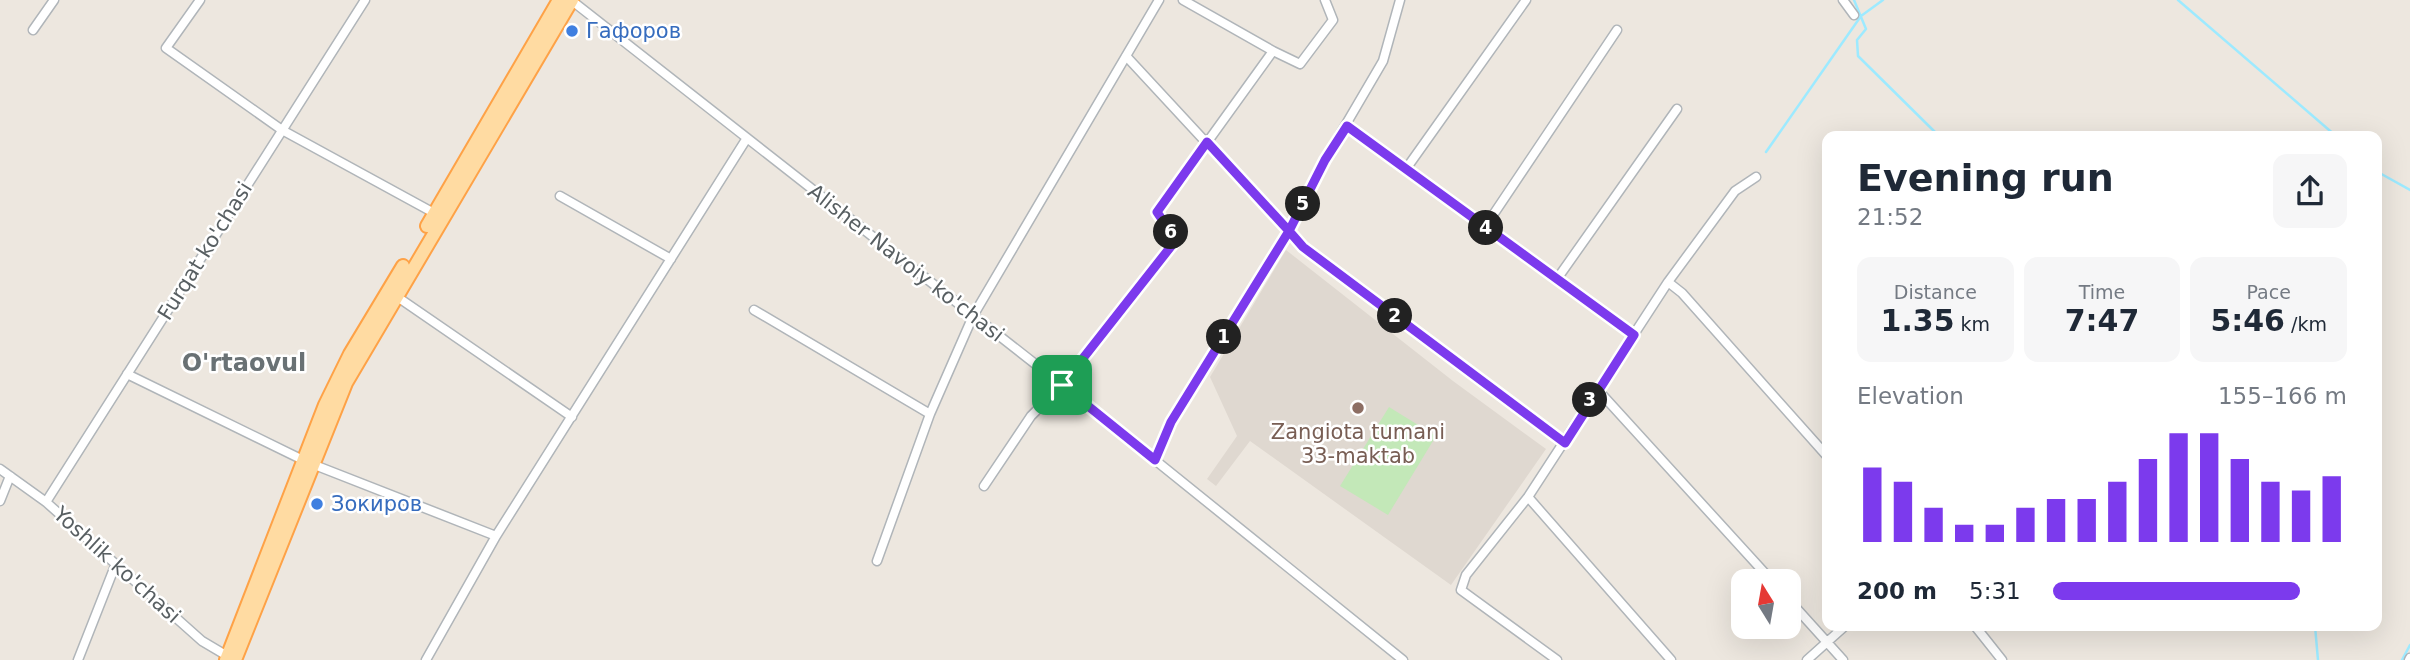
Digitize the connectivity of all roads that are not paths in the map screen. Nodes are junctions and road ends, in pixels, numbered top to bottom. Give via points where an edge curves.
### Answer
1 (54, 0) edge
2 (200, 0) edge
3 (559, 0) edge
4 (572, 0) edge
5 (1158, 0) edge
6 (1183, 0) edge
7 (1325, 0) edge
8 (1400, 0) edge
9 (1527, 0) edge
10 (1843, 0) edge
11 (362, 1) edge
12 (1854, 15) dead end
13 (33, 30) dead end
14 (1617, 30) dead end
15 (1273, 51) junction
16 (1126, 56) junction
17 (1677, 109) dead end
18 (1347, 126) junction
19 (282, 130) junction
20 (747, 138) junction
21 (1207, 142) junction
22 (1406, 169) junction
23 (1756, 177) dead end
24 (560, 196) dead end
25 (435, 213) junction
26 (1485, 227) junction
27 (1289, 231) junction
28 (671, 259) junction
29 (1557, 279) junction
30 (1668, 282) junction
31 (396, 296) junction
32 (754, 310) dead end
33 (973, 316) junction
34 (1634, 335) junction
35 (127, 374) junction
36 (1062, 385) junction
37 (1597, 389) junction
38 (930, 414) junction
39 (572, 416) junction
40 (1565, 443) junction
41 (1822, 450) edge
42 (1155, 460) junction
43 (307, 462) junction
44 (0, 469) edge
45 (10, 477) junction
46 (984, 486) dead end
47 (1528, 497) junction
48 (0, 501) edge
49 (46, 502) junction
50 (496, 536) junction
51 (877, 561) dead end
52 (115, 566) junction
53 (1761, 569) edge
54 (1801, 613) edge
55 (1840, 631) edge
56 (1979, 631) edge
57 (1828, 642) junction
58 (231, 659) edge
59 (78, 660) edge
60 (426, 660) edge
61 (1403, 660) edge
62 (1557, 660) edge
63 (1671, 660) edge
64 (1807, 660) edge
65 (1843, 660) edge
66 (2002, 660) edge

1 - 13 street
2 - 19 street via 166,48
3 - 25 main road
4 - 20 street, Alisher Navoiy ko'chasi
4 - 31 main road
5 - 16 street
6 - 15 street
7 - 15 street via 1334,20 1300,64
8 - 18 street via 1383,61
9 - 22 street
10 - 12 street
11 - 19 street, Furqat ko'chasi
14 - 26 street
15 - 21 street
16 - 21 street
16 - 33 street
17 - 29 street
18 - 22 street
18 - 27 street
19 - 25 street
19 - 35 street, Furqat ko'chasi
20 - 28 street
20 - 33 street, Alisher Navoiy ko'chasi
21 - 27 street
21 - 36 street via 1157,212 1176,240
22 - 26 street
23 - 30 street via 1735,191
24 - 28 street
25 - 43 main road via 350,354
26 - 29 street
27 - 40 street via 1303,247
27 - 42 street via 1171,422
28 - 39 street
29 - 34 street
30 - 34 street
30 - 41 street
31 - 39 street
31 - 43 main road
32 - 38 street
33 - 36 street, Alisher Navoiy ko'chasi
33 - 38 street
34 - 37 street
35 - 43 street
35 - 49 street, Furqat ko'chasi
36 - 42 street, Alisher Navoiy ko'chasi
36 - 46 street via 1031,416
37 - 40 street
37 - 53 street
38 - 51 street
39 - 50 street
40 - 47 street
42 - 61 street, Alisher Navoiy ko'chasi
43 - 50 street
43 - 58 main road
44 - 45 street, Yoshlik ko'chasi
45 - 48 street
45 - 49 street, Yoshlik ko'chasi
47 - 62 street via 1466,575 1461,590
47 - 63 street
49 - 52 street, Yoshlik ko'chasi
50 - 60 street
52 - 58 street, Yoshlik ko'chasi via 202,641
52 - 59 street
54 - 57 street
55 - 57 street
56 - 66 street
57 - 64 street
57 - 65 street

